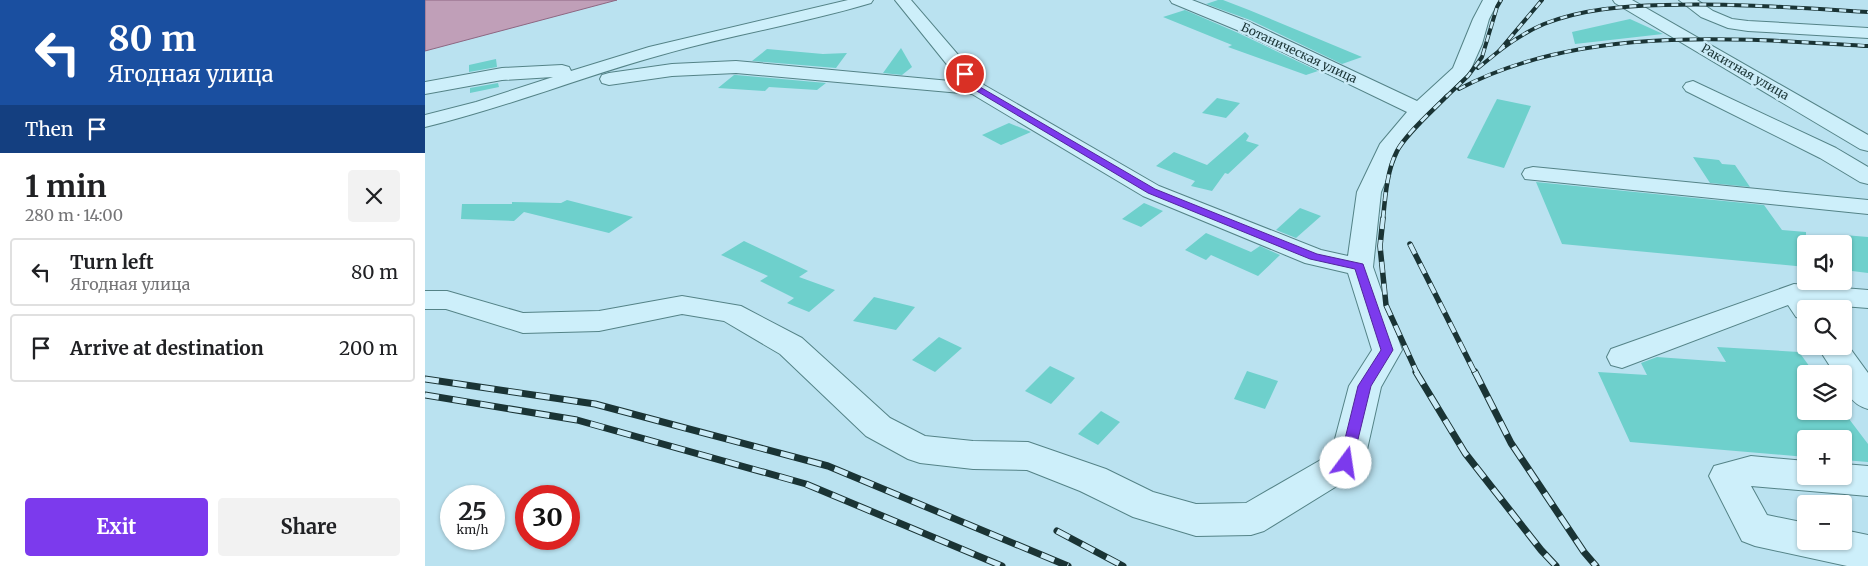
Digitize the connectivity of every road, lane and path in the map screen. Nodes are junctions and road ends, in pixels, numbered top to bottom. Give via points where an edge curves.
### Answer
1 (865, 0) edge
2 (903, 0) edge
3 (1178, 0) edge
4 (1491, 0) edge
5 (1621, 0) edge
6 (1687, 0) edge
7 (1868, 33) edge
8 (591, 70) junction
9 (617, 70) junction
10 (540, 87) junction
11 (1693, 87) dead end
12 (425, 88) edge
13 (977, 89) junction
14 (1419, 110) junction
15 (425, 121) edge
16 (1868, 144) edge
17 (1533, 174) dead end
18 (1868, 177) edge
19 (1868, 207) edge
20 (1359, 267) junction
21 (1868, 299) edge
22 (425, 300) edge
23 (1845, 300) edge
24 (1797, 303) edge
25 (1838, 355) edge
26 (1622, 357) dead end
27 (1868, 397) edge
28 (1797, 475) edge
29 (1852, 480) edge
30 (1868, 481) edge
31 (1797, 538) edge
32 (1852, 550) edge
33 (1868, 553) edge

1 - 9 street via 830,12 655,51
2 - 13 street
3 - 14 street, Ботаническая улица via 1243,26
4 - 14 street via 1461,71
5 - 16 street, Ракитная улица
6 - 7 street via 1707,14 1748,26
8 - 9 street
8 - 10 street
8 - 12 street via 502,74
9 - 10 street
9 - 13 street via 735,67
10 - 15 street
11 - 18 street via 1828,153
13 - 20 street via 1151,191 1314,257
14 - 20 street via 1391,144 1369,192
17 - 19 street
20 - 22 street via 1387,350 1365,386 1346,463 1251,519 1195,520 1162,511 1028,456 973,455 920,449 879,427 791,346 731,313 682,305 599,321 523,322 447,300
21 - 23 street
24 - 26 street
25 - 27 street
28 - 31 street via 1751,471 1727,476 1755,530
29 - 30 street
32 - 33 street

